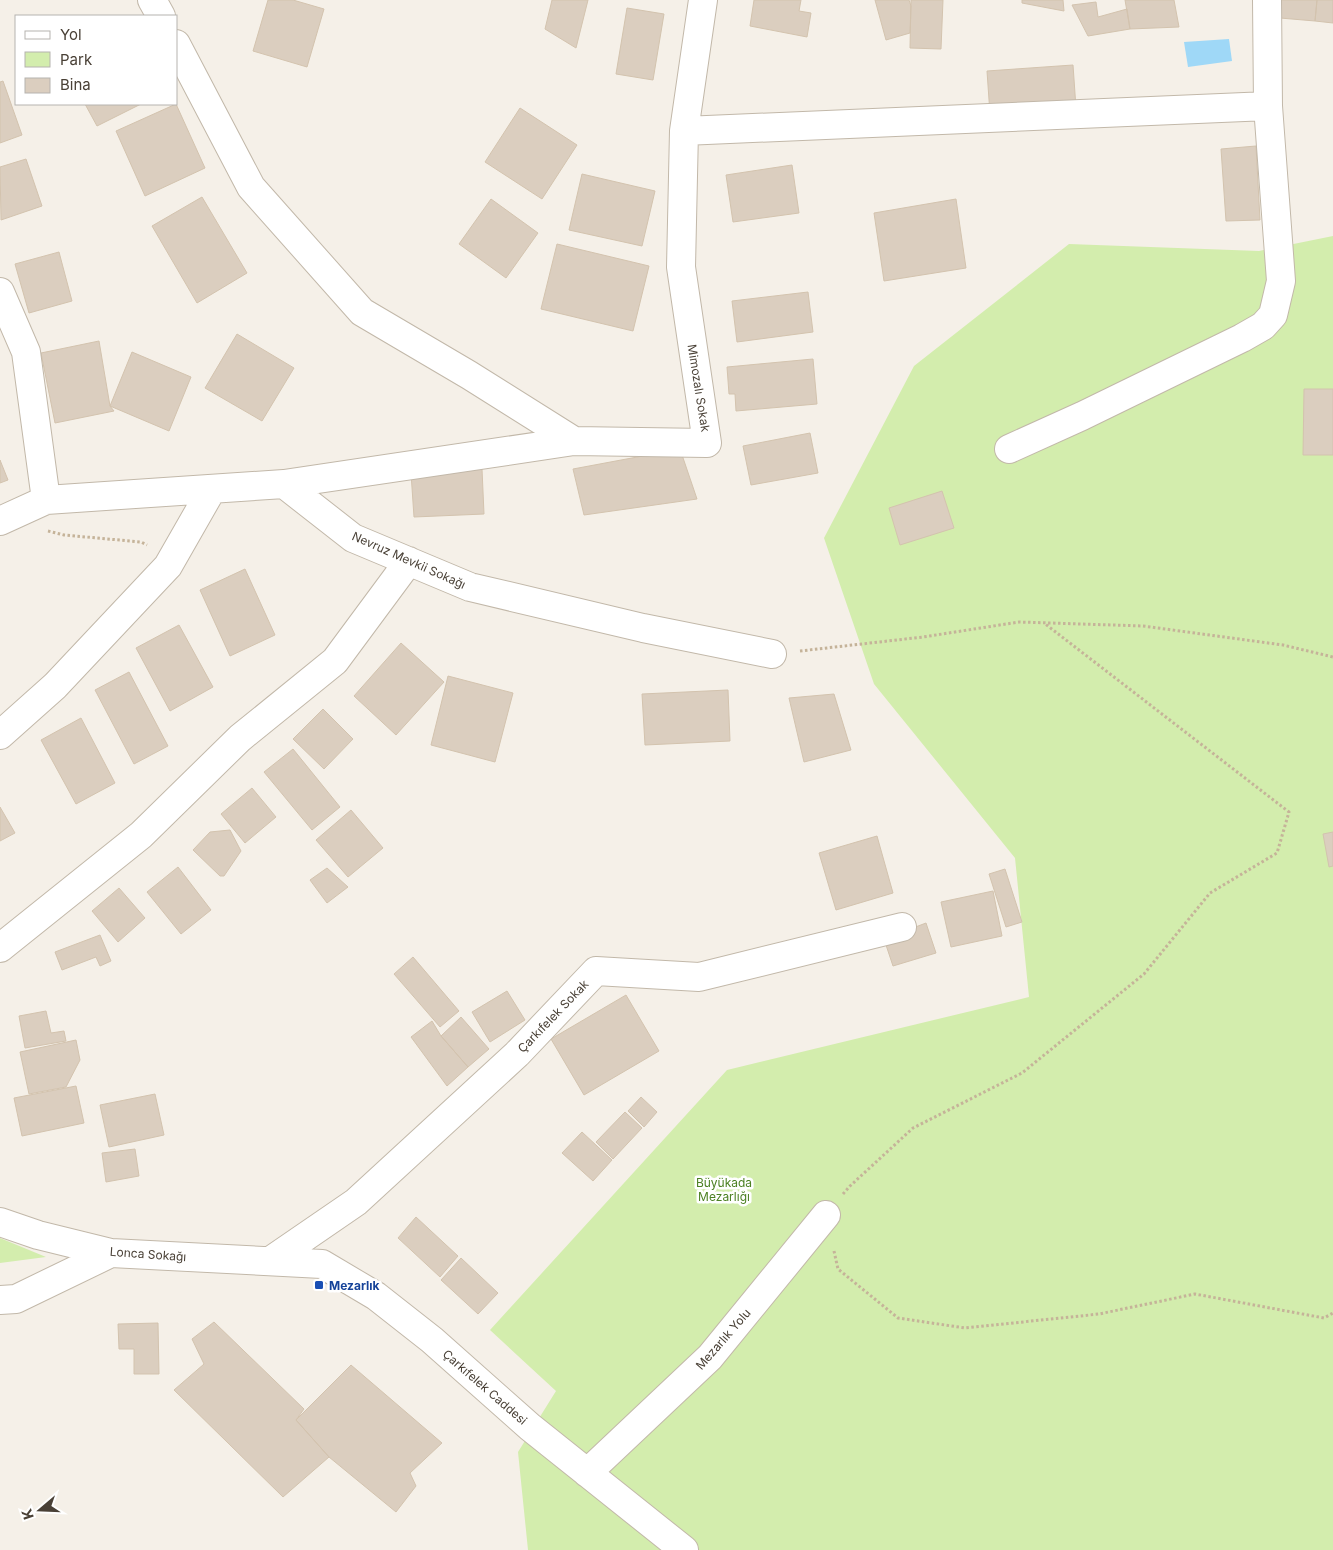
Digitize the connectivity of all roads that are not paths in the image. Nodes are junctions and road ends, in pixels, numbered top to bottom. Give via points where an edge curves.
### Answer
1 (152, 0) edge
2 (703, 0) edge
3 (1267, 0) edge
4 (160, 15) edge
5 (178, 48) edge
6 (1268, 106) junction
7 (684, 131) junction
8 (0, 292) edge
9 (574, 441) junction
10 (1009, 449) dead end
11 (284, 484) junction
12 (212, 489) junction
13 (23, 511) edge
14 (409, 561) junction
15 (772, 654) road end
16 (0, 734) edge
17 (902, 927) dead end
18 (0, 948) edge
19 (826, 1215) road end
20 (0, 1222) edge
21 (111, 1253) junction
22 (270, 1261) junction
23 (0, 1300) edge
24 (587, 1473) junction
25 (684, 1550) edge

1 - 4 street
2 - 7 street, Mimozalı Sokak
3 - 6 street
5 - 9 street via 251,187 362,312
6 - 7 street
6 - 10 street via 1281,281 1273,314 1263,326 1242,338
7 - 9 street, Mimozalı Sokak via 681,267 707,443
8 - 13 street via 26,352
9 - 11 street, Mimozalı Sokak
11 - 12 street
11 - 14 street, Nevruz Mevkii Sokağı via 353,538
12 - 13 street
12 - 16 street via 168,566 55,686
14 - 15 street, Nevruz Mevkii Sokağı via 470,587 643,628
14 - 18 street via 335,661 240,738 141,835
17 - 22 street, Çarkıfelek Sokak via 699,977 596,971 517,1054 356,1202
19 - 24 street, Mezarlık Yolu via 710,1357
20 - 21 street, Lonca Sokağı
21 - 22 street, Lonca Sokağı
21 - 23 street via 16,1298
22 - 24 street, Çarkıfelek Caddesi via 322,1264 376,1296
24 - 25 street, Çarkıfelek Caddesi

